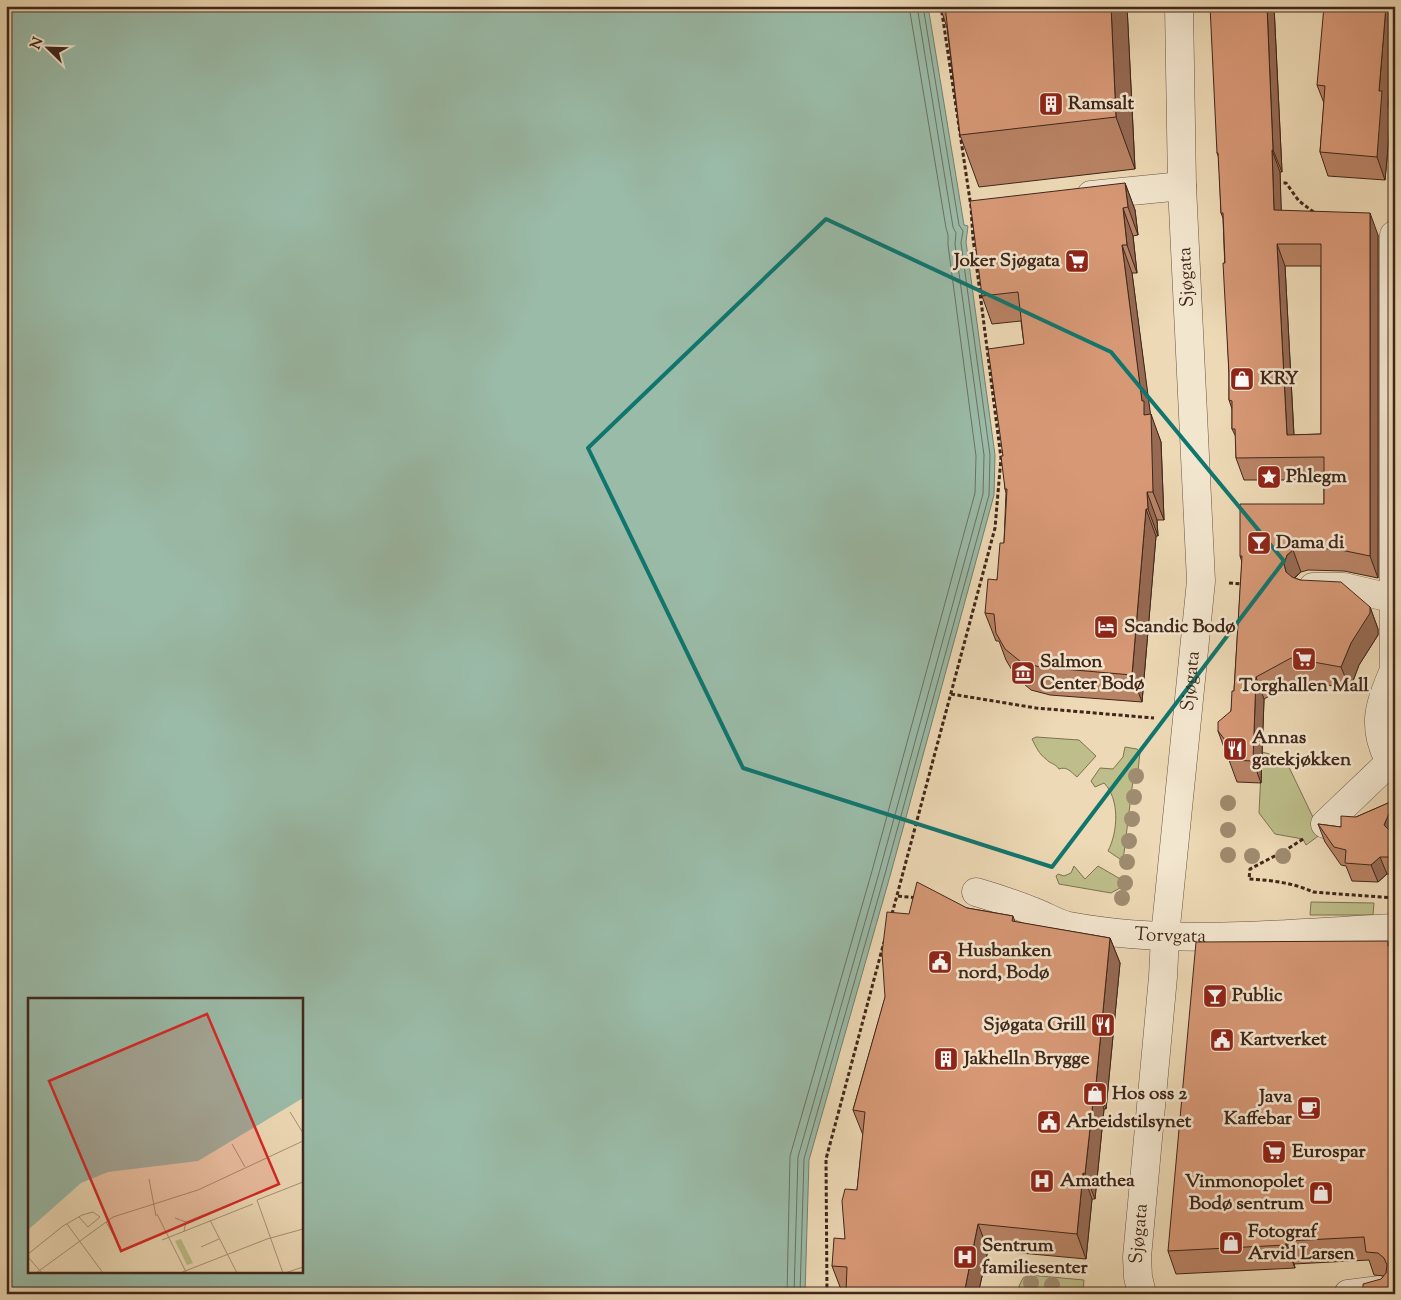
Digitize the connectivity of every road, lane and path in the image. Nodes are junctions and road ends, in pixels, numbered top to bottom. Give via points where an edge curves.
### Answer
1 (941, 6) edge
2 (1179, 6) edge
3 (1268, 184) edge
4 (1182, 186) junction
5 (1071, 197) edge
6 (977, 207) edge
7 (971, 208) junction
8 (1323, 218) edge
9 (1394, 235) edge
10 (1394, 346) edge
11 (1394, 482) edge
12 (1222, 583) dead end
13 (1247, 584) edge
14 (1308, 586) edge
15 (1394, 599) edge
16 (951, 694) junction
17 (1154, 718) dead end
18 (1392, 765) edge
19 (1314, 831) joint
20 (976, 892) dead end
21 (898, 896) junction
22 (1395, 898) edge
23 (922, 899) edge
24 (889, 922) edge
25 (1395, 928) edge
26 (1165, 936) junction
27 (1249, 936) junction
28 (884, 941) edge
29 (1365, 949) edge
30 (1380, 1290) edge
31 (827, 1294) edge
32 (1142, 1294) edge
33 (1348, 1294) edge

1 - 7 path
2 - 4 street, Sjøgata
3 - 8 path via 1286,183 1298,201
4 - 5 street
4 - 26 street, Sjøgata via 1201,581
6 - 7 path
7 - 16 path via 1001,458 995,528
9 - 10 street
10 - 11 street
11 - 15 street
12 - 13 path
14 - 15 street via 1344,587
15 - 18 street via 1394,670 1381,700 1378,719 1383,750
16 - 17 path via 1036,708
16 - 21 path
18 - 19 street
19 - 22 path via 1250,869 1249,878 1302,887 1313,892
20 - 26 street, Torvgata via 1066,925
21 - 23 path
21 - 24 path
25 - 27 street, Torvgata
26 - 27 street, Torvgata
26 - 32 street, Sjøgata via 1136,1257
27 - 29 street via 1258,949
28 - 31 path via 826,1159
30 - 33 street

